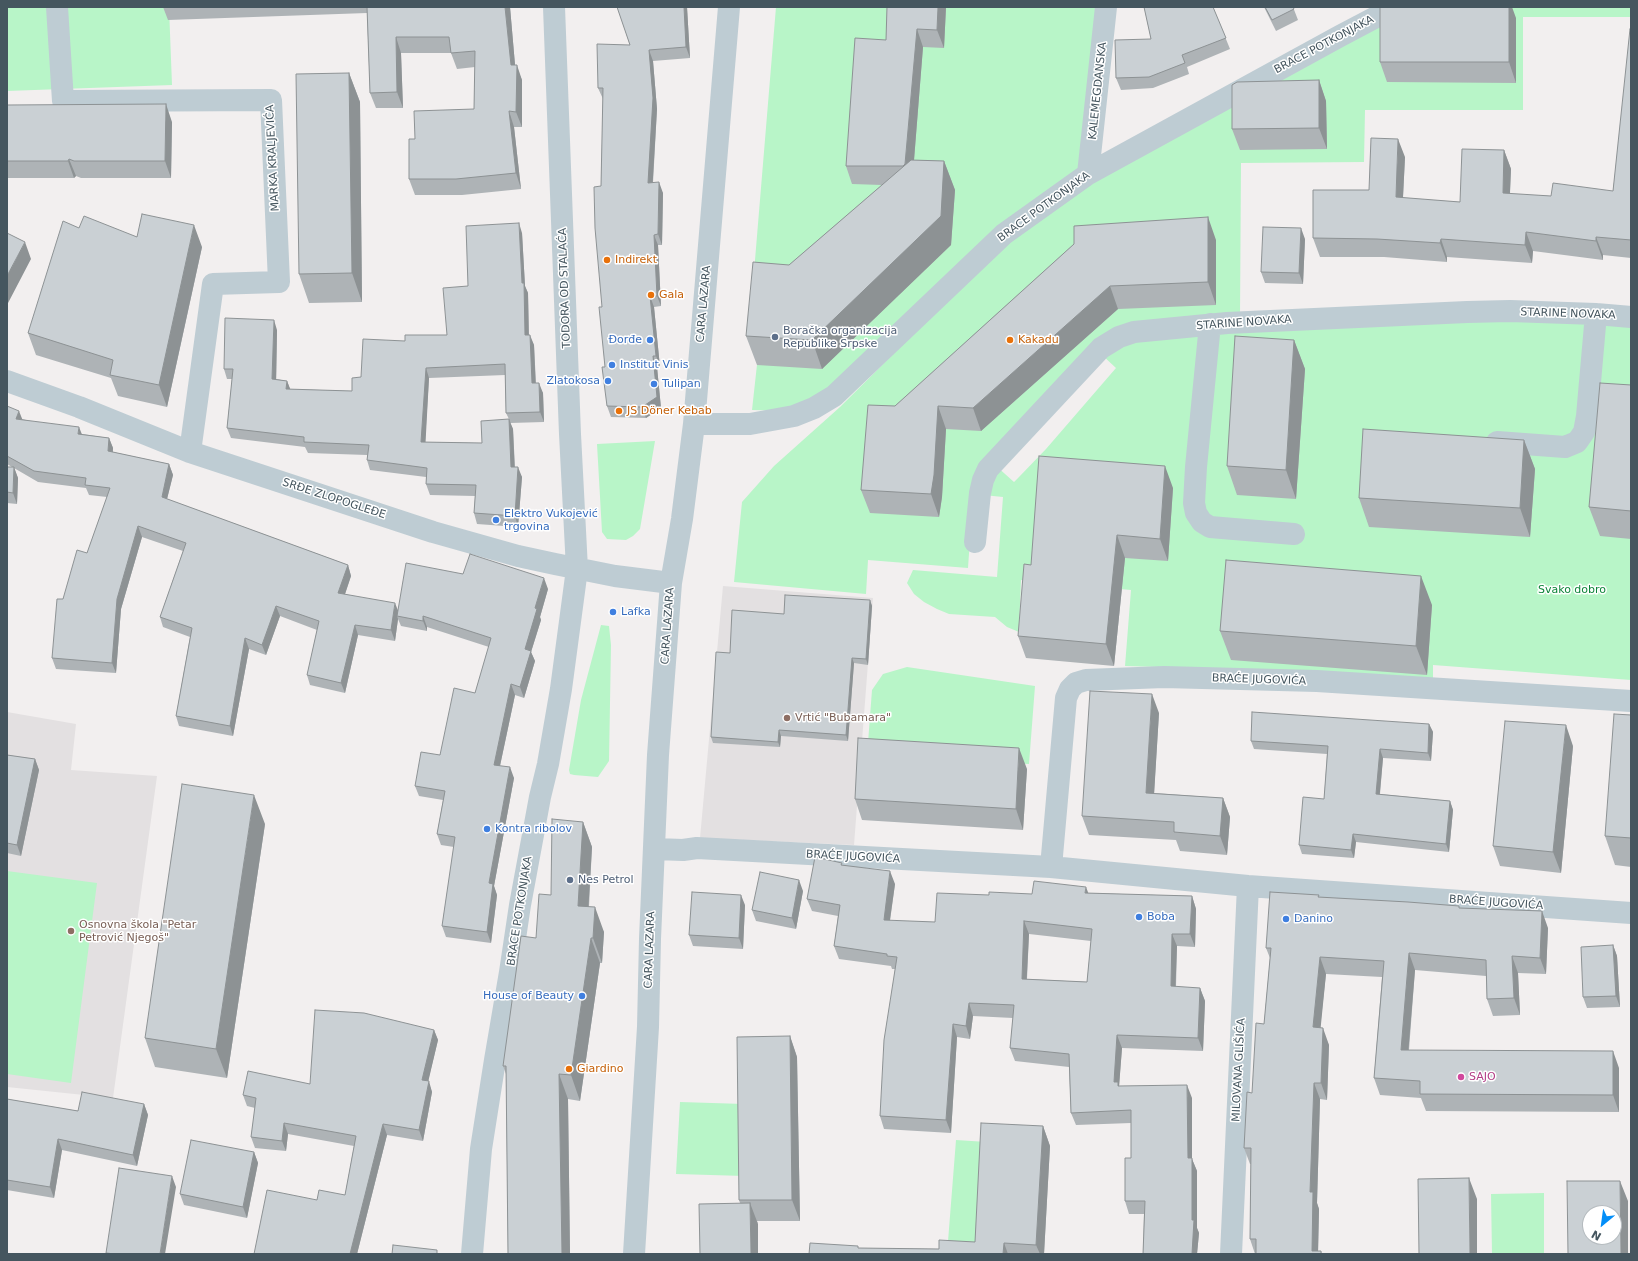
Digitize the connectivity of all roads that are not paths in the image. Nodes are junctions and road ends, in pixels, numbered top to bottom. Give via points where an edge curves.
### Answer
1 (57, 7) edge
2 (554, 7) edge
3 (729, 7) edge
4 (1106, 7) edge
5 (1396, 7) edge
6 (1088, 174) junction
7 (1596, 314) junction
8 (1631, 317) edge
9 (1210, 324) junction
10 (7, 381) edge
11 (694, 424) junction
12 (1478, 440) edge
13 (190, 452) junction
14 (1294, 534) dead end
15 (975, 542) dead end
16 (577, 569) junction
17 (671, 583) junction
18 (1631, 701) edge
19 (655, 849) junction
20 (1051, 867) junction
21 (1248, 886) junction
22 (1631, 913) edge
23 (633, 1252) edge
24 (472, 1254) edge
25 (1231, 1254) edge

1 - 13 street, MARKA KRALJEVIĆA via 63,101 271,100 279,282 213,284
2 - 16 street, TODORA OD STALAĆA
3 - 11 street, CARA LAZARA
4 - 6 street, KALEMEGDANSKA
5 - 6 street, BRACE POTKONJAKA
6 - 11 street, BRACE POTKONJAKA via 1004,234 834,396 794,416 750,424
7 - 8 street, STARINE NOVAKA
7 - 9 street, STARINE NOVAKA via 1467,312
7 - 12 street via 1587,416 1584,432 1577,442 1565,447
9 - 14 street via 1196,467 1196,513 1202,522 1210,527
9 - 15 street, STARINE NOVAKA via 1134,332 1119,337 1101,348 988,469 980,493
10 - 13 street, SRĐE ZLOPOGLEĐE
11 - 17 street, CARA LAZARA
13 - 16 street, SRĐE ZLOPOGLEĐE via 433,532 518,556
16 - 17 street, SRĐE ZLOPOGLEĐE
16 - 24 street, BRACE POTKONJAKA via 561,689 494,1060 481,1149
17 - 19 street, CARA LAZARA via 658,755
18 - 20 street, BRAĆE JUGOVIĆA via 1309,681 1164,677 1086,680 1076,683 1066,698
19 - 20 street, BRAĆE JUGOVIĆA via 697,848
19 - 23 street, CARA LAZARA via 648,1027
20 - 21 street, BRAĆE JUGOVIĆA
21 - 22 street, BRAĆE JUGOVIĆA
21 - 25 street, MILOVANA GLIŠIĆA

